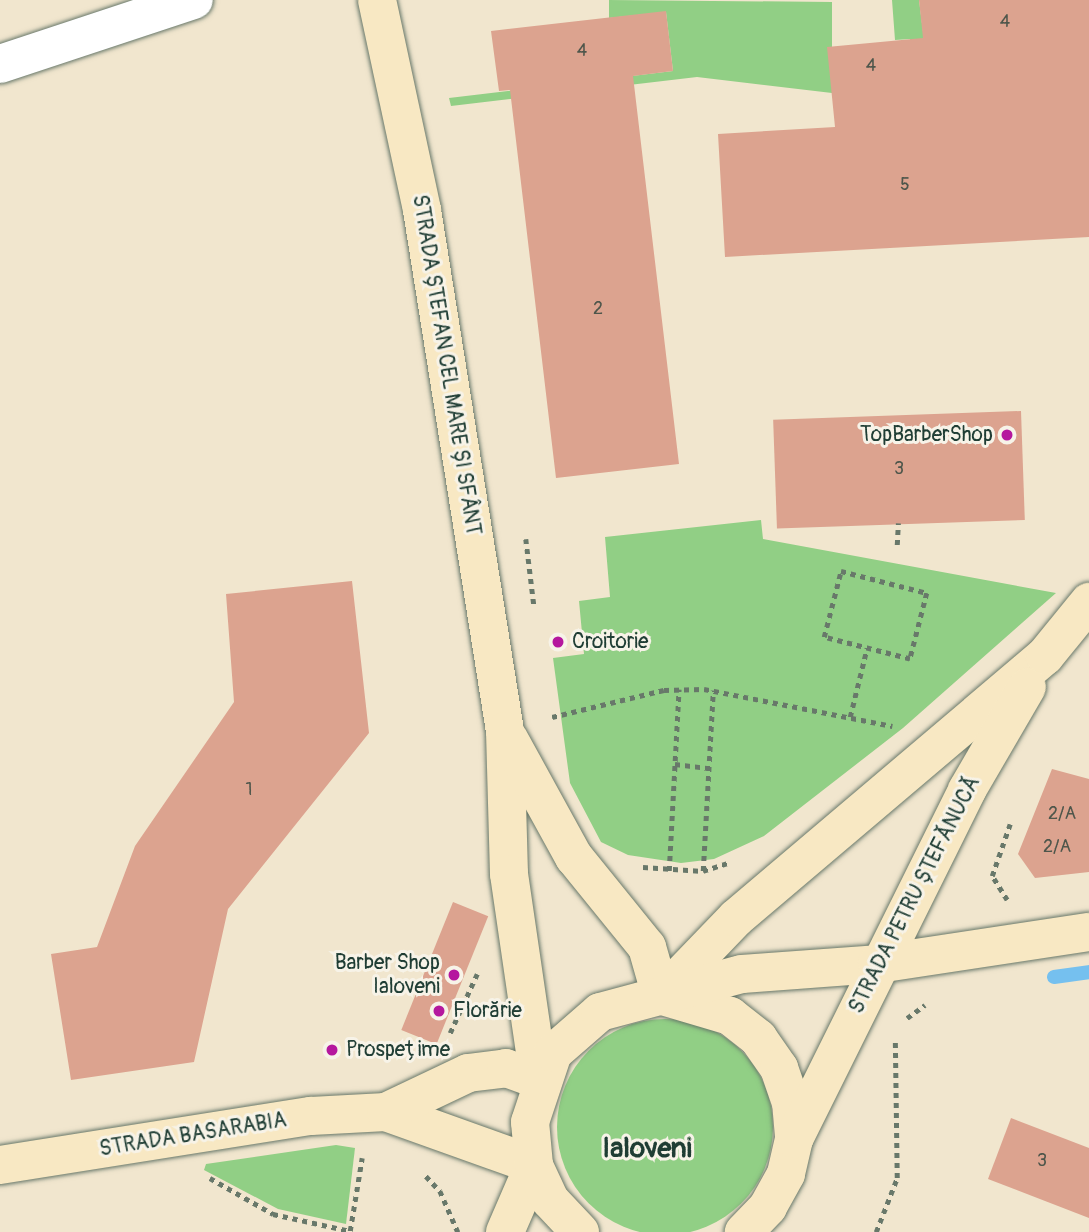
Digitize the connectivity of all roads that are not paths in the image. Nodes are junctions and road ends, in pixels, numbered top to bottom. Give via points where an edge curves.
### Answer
1 (194, 0) edge
2 (377, 0) edge
3 (0, 64) edge
4 (1089, 602) edge
5 (1045, 656) junction
6 (505, 731) junction
7 (1089, 932) edge
8 (877, 964) junction
9 (661, 996) junction
10 (539, 1080) junction
11 (386, 1112) junction
12 (790, 1157) junction
13 (0, 1165) edge
14 (534, 1165) junction
15 (578, 1231) edge
16 (505, 1232) edge
17 (744, 1232) edge
18 (774, 1232) edge

1 - 3 street
2 - 6 main road, STRADA ȘTEFAN CEL MARE ȘI SFÂNT via 422,210
4 - 5 main road, STRADA PETRU ȘTEFĂNUCĂ
5 - 8 main road, STRADA PETRU ȘTEFĂNUCĂ
5 - 9 main road, STRADA PETRU ȘTEFĂNUCĂ via 736,918
6 - 9 main road, STRADA ȘTEFAN CEL MARE ȘI SFÂNT via 574,857 647,947
6 - 10 main road, STRADA ȘTEFAN CEL MARE ȘI SFÂNT via 509,874
7 - 8 main road
8 - 9 main road via 742,974
8 - 12 main road, STRADA PETRU ȘTEFĂNUCĂ
9 - 10 main road via 629,1000 574,1029
9 - 12 main road via 730,1016 758,1038 779,1068
10 - 11 main road, STRADA BASARABIA via 506,1068 468,1073
10 - 14 main road via 530,1122
11 - 13 main road, STRADA BASARABIA via 311,1116
11 - 14 main road, STRADA BASARABIA
12 - 17 main road via 768,1207
12 - 18 main road
14 - 15 main road via 550,1200
14 - 16 main road

